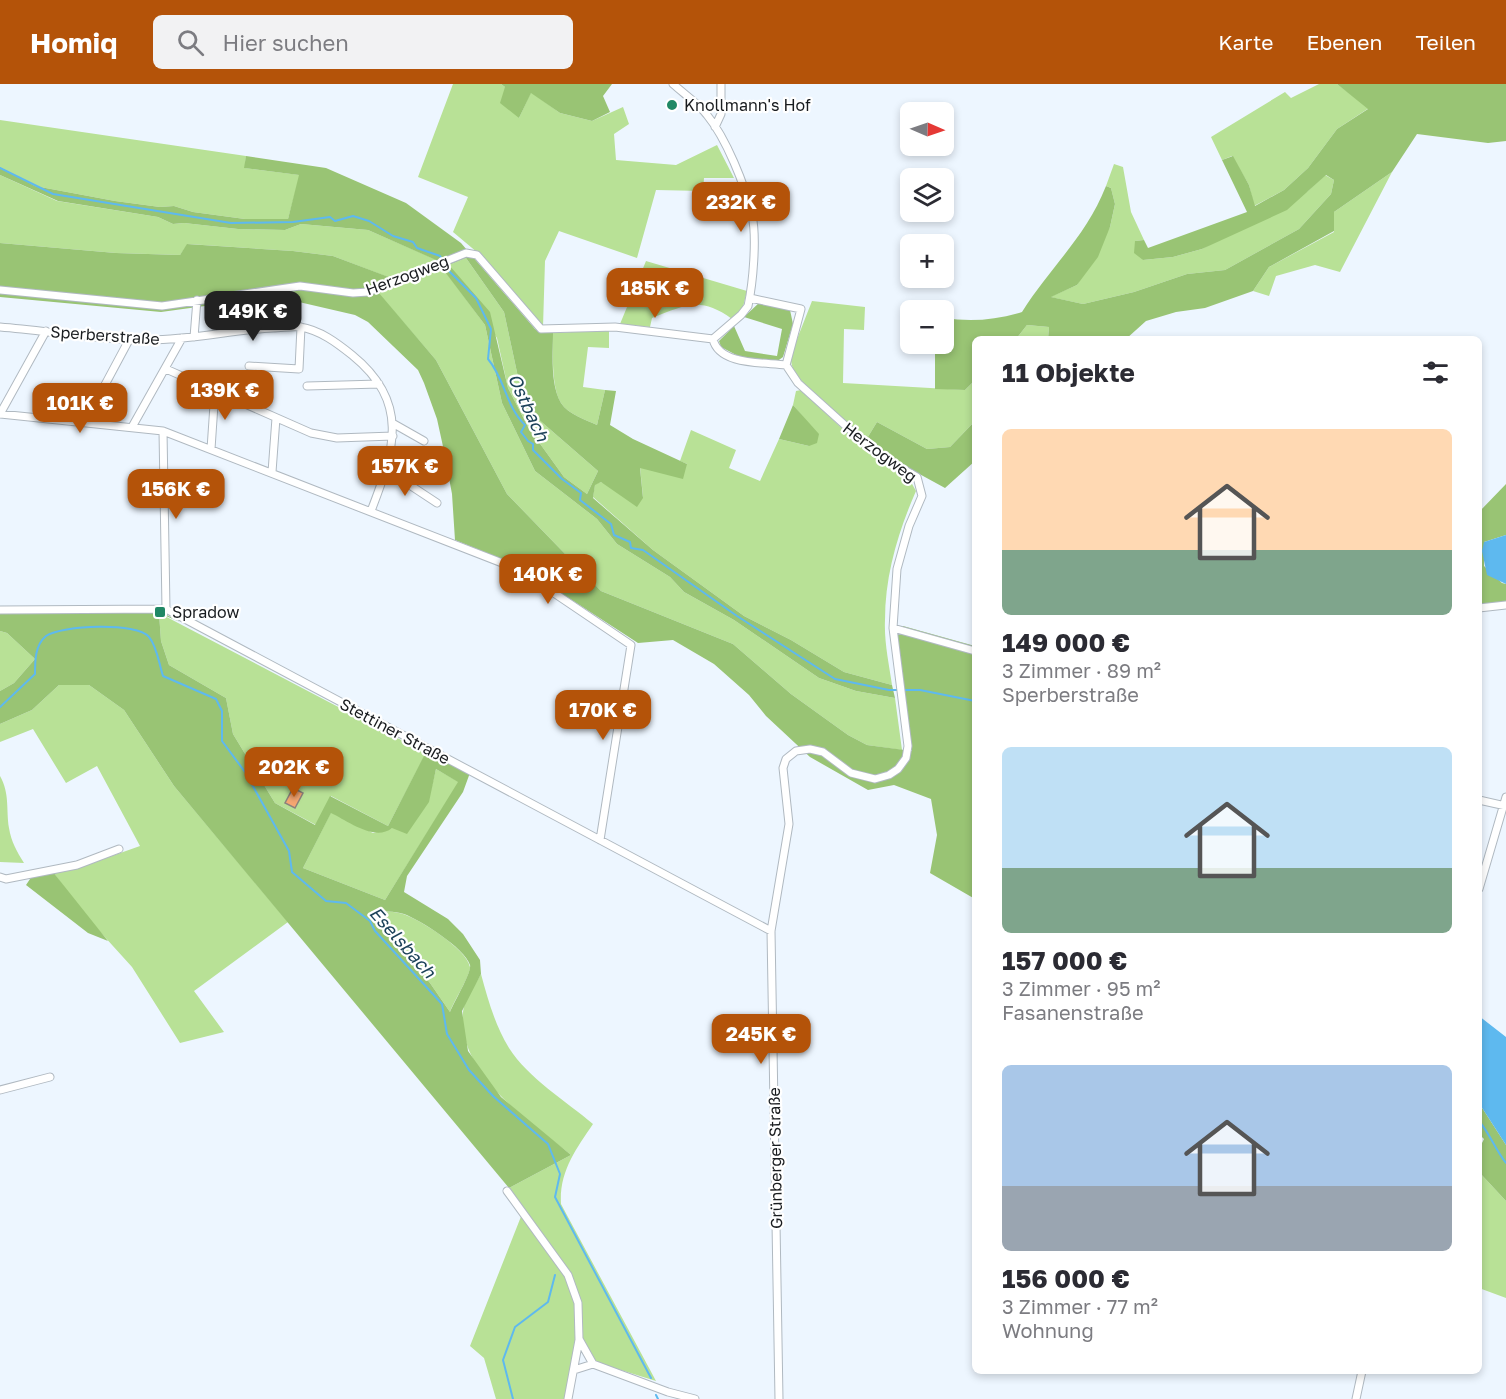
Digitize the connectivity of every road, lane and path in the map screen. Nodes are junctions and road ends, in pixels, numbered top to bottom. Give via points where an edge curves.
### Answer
1 (673, 84) edge
2 (721, 84) edge
3 (716, 127) junction
4 (0, 290) edge
5 (750, 298) junction
6 (197, 300) junction
7 (0, 327) edge
8 (301, 327) junction
9 (46, 331) junction
10 (194, 337) junction
11 (129, 338) junction
12 (182, 338) junction
13 (712, 339) junction
14 (786, 365) junction
15 (249, 366) dead end
16 (166, 369) junction
17 (379, 384) junction
18 (307, 386) dead end
19 (215, 390) junction
20 (0, 414) edge
21 (276, 418) junction
22 (85, 422) junction
23 (394, 424) junction
24 (132, 427) junction
25 (163, 431) junction
26 (393, 436) junction
27 (424, 441) dead end
28 (211, 449) junction
29 (387, 471) junction
30 (272, 472) junction
31 (437, 503) dead end
32 (371, 511) junction
33 (1506, 605) edge
34 (1482, 608) edge
35 (166, 609) junction
36 (0, 610) edge
37 (892, 628) junction
38 (972, 650) edge
39 (1506, 797) edge
40 (1482, 801) edge
41 (1505, 806) edge
42 (600, 840) junction
43 (119, 849) dead end
44 (0, 877) edge
45 (1482, 879) edge
46 (771, 932) junction
47 (51, 1077) dead end
48 (0, 1090) edge
49 (507, 1191) dead end
50 (579, 1339) junction
51 (593, 1364) junction
52 (574, 1370) junction
53 (1361, 1374) edge
54 (568, 1399) edge
55 (695, 1399) edge
56 (779, 1399) edge
57 (1356, 1399) edge

1 - 3 street
2 - 3 street via 721,114
3 - 5 street via 752,214
4 - 6 street, Herzogweg via 162,306
5 - 13 street via 741,315
5 - 14 street via 801,309
6 - 10 street
6 - 13 street, Herzogweg via 300,286 369,292 462,253 477,255 541,329 615,327
7 - 9 street, Sperberstraße
8 - 10 street, Sperberstraße via 233,330
8 - 15 street via 299,369
8 - 17 street, Sperberstraße via 331,338 368,368
9 - 11 street, Sperberstraße
9 - 20 street
10 - 12 street, Sperberstraße
11 - 12 street, Sperberstraße
11 - 22 street
12 - 16 street
13 - 14 street via 717,349 737,360
14 - 37 street, Herzogweg via 798,383 838,421 877,454 917,477 921,484 922,496 897,568
16 - 19 street
16 - 24 street
17 - 18 street
17 - 23 street, Sperberstraße via 389,402
19 - 21 street
19 - 28 street
20 - 22 street
21 - 26 street via 321,435
21 - 30 street
22 - 24 street
23 - 26 street, Sperberstraße
23 - 27 street
24 - 25 street
25 - 28 street
25 - 35 street
26 - 29 street, Sperberstraße
28 - 30 street
29 - 31 street
29 - 32 street, Sperberstraße
30 - 32 street
32 - 42 street via 520,570 631,645
33 - 34 street
35 - 36 street, Stettiner Straße
35 - 42 street, Stettiner Straße
37 - 38 street
37 - 46 street, Grünberger Straße via 908,746 906,758 889,776 867,779 851,773 823,752 810,749 786,759 783,777 789,824
39 - 41 street
40 - 41 street
41 - 45 street
42 - 46 street, Stettiner Straße
43 - 44 street via 78,865
46 - 56 street, Grünberger Straße
47 - 48 street
49 - 50 street via 568,1275 578,1303
50 - 51 street
50 - 52 street
51 - 52 street
51 - 55 street
52 - 54 street
53 - 57 street

